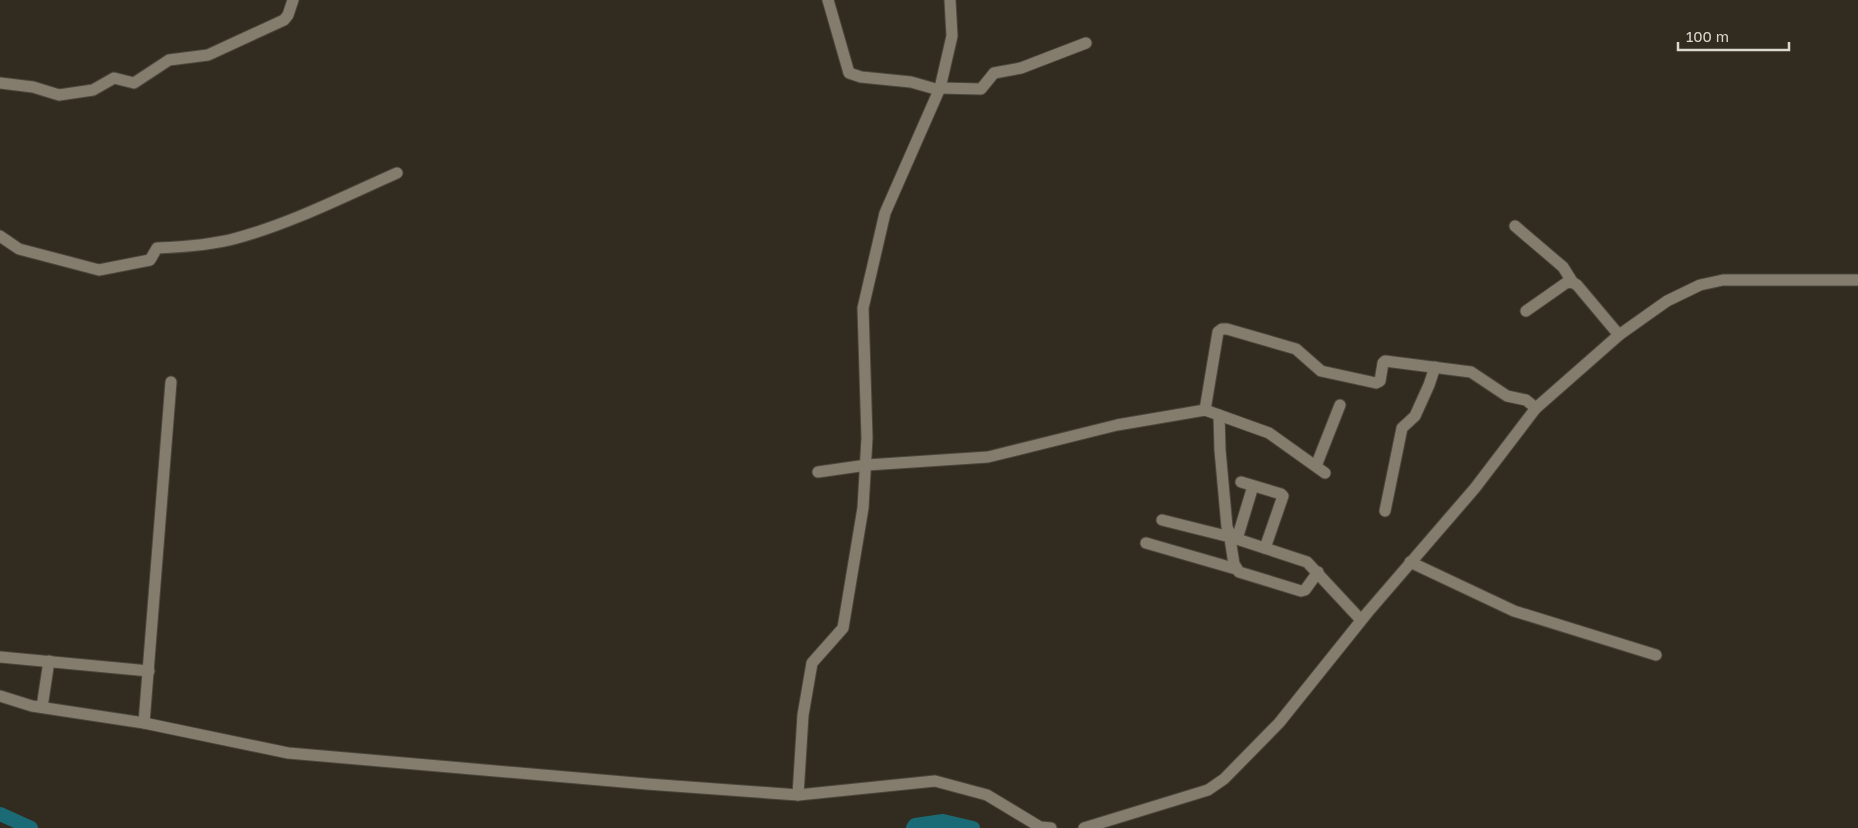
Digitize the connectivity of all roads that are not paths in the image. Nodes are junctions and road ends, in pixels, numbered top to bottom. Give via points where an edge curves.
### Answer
1 (293, 0) edge
2 (828, 0) edge
3 (950, 0) edge
4 (1086, 43) dead end
5 (0, 84) edge
6 (939, 89) junction
7 (397, 173) dead end
8 (1515, 226) dead end
9 (0, 236) edge
10 (1858, 280) edge
11 (1573, 283) junction
12 (1526, 312) dead end
13 (1619, 335) junction
14 (1435, 367) junction
15 (171, 382) dead end
16 (1340, 405) dead end
17 (1536, 408) junction
18 (1204, 410) junction
19 (1219, 415) junction
20 (867, 465) junction
21 (818, 472) dead end
22 (1241, 482) dead end
23 (1254, 486) junction
24 (1385, 511) dead end
25 (1162, 520) dead end
26 (1232, 536) junction
27 (1146, 544) dead end
28 (1265, 548) junction
29 (1410, 562) junction
30 (1236, 569) junction
31 (1318, 572) junction
32 (1361, 620) junction
33 (1656, 655) dead end
34 (0, 657) edge
35 (50, 661) junction
36 (149, 671) junction
37 (0, 696) edge
38 (42, 707) junction
39 (144, 722) junction
40 (798, 795) junction
41 (1051, 828) edge
42 (1084, 828) edge

1 - 5 street via 284,20 208,55 169,60 134,83 114,78 93,90 59,94
2 - 6 street via 849,73
3 - 6 street via 952,36
4 - 6 street via 1021,68 994,73 981,89
6 - 20 street via 885,213 863,308
7 - 9 street via 276,226 236,238 158,248 150,260 100,270 19,249
8 - 11 street via 1563,267
10 - 13 street via 1723,280 1700,285 1666,301
11 - 12 street via 1566,283
11 - 13 street
13 - 17 street
14 - 17 street via 1471,372 1507,396 1526,400
14 - 18 street via 1386,361 1380,381 1376,383 1321,371 1296,349 1222,329 1218,332
14 - 24 street via 1415,416 1402,428
15 - 36 street
16 - 19 street via 1321,469 1269,433
17 - 29 street via 1475,488
18 - 19 street
18 - 20 street via 1116,425 988,457
19 - 26 street via 1227,527
20 - 21 street
20 - 40 street via 845,622 812,663 800,743
22 - 23 street
23 - 26 street
23 - 28 street via 1281,494 1283,498
25 - 26 street
26 - 28 street
26 - 30 street
27 - 30 street
28 - 31 street via 1305,561
29 - 32 street
29 - 33 street via 1514,610
30 - 31 street via 1301,591 1306,590
31 - 32 street
32 - 42 street via 1279,723 1224,779 1208,790
34 - 35 street
35 - 36 street
35 - 38 street
36 - 39 street
37 - 38 street
38 - 39 street
39 - 40 street via 288,752
40 - 41 street via 935,781 987,795 1040,826

